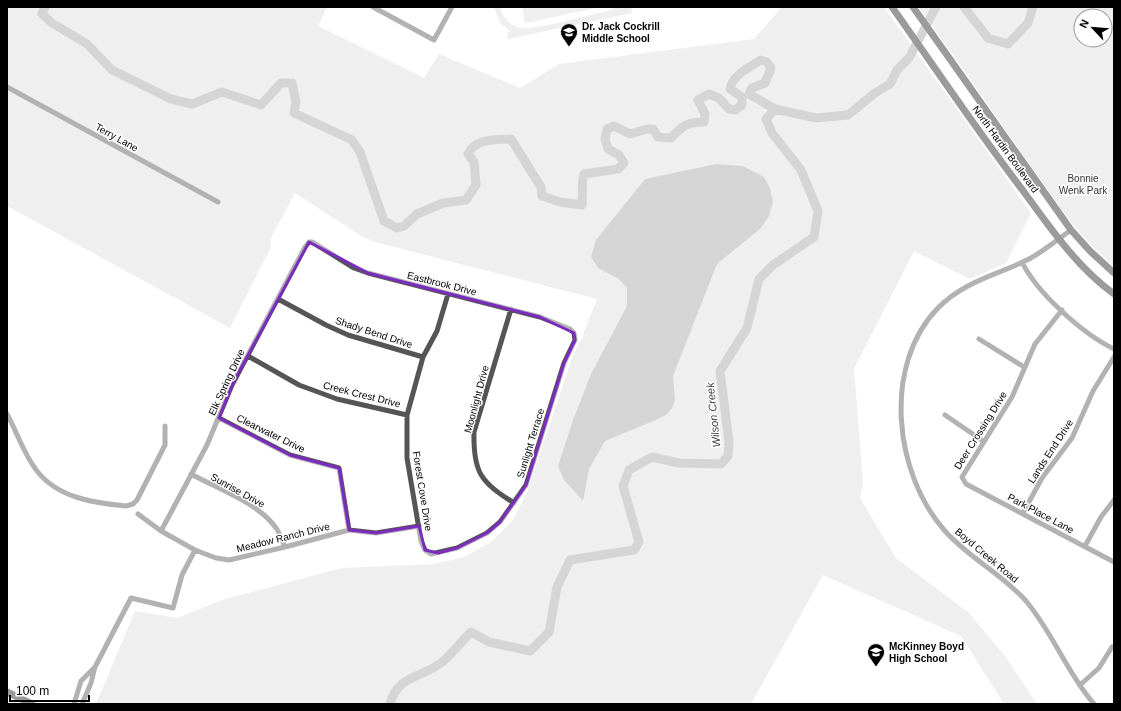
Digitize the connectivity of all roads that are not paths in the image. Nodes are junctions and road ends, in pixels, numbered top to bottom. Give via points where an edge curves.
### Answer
1 (373, 7) edge
2 (452, 7) edge
3 (892, 7) edge
4 (913, 7) edge
5 (7, 87) edge
6 (218, 202) dead end
7 (1071, 230) junction
8 (1059, 239) junction
9 (309, 242) joint
10 (1022, 262) junction
11 (1114, 273) edge
12 (448, 294) junction
13 (1114, 294) edge
14 (278, 299) junction
15 (511, 309) junction
16 (1062, 310) junction
17 (574, 333) joint
18 (979, 339) dead end
19 (1114, 349) edge
20 (248, 356) junction
21 (423, 357) junction
22 (1114, 357) edge
23 (1024, 367) junction
24 (7, 414) edge
25 (407, 415) junction
26 (945, 415) dead end
27 (219, 418) junction
28 (165, 426) dead end
29 (983, 441) junction
30 (190, 474) junction
31 (962, 477) joint
32 (1114, 500) edge
33 (514, 503) junction
34 (1023, 513) junction
35 (138, 514) dead end
36 (419, 526) junction
37 (349, 530) junction
38 (161, 531) junction
39 (1084, 546) junction
40 (285, 547) junction
41 (195, 550) junction
42 (428, 552) joint
43 (1114, 562) edge
44 (1112, 648) dead end
45 (95, 666) junction
46 (1080, 685) junction
47 (7, 692) edge
48 (32, 704) edge
49 (74, 704) edge
50 (82, 704) edge
51 (1094, 704) edge

1 - 2 street via 434,40
3 - 8 main road, North Hardin Boulevard
4 - 7 main road, North Hardin Boulevard
5 - 6 street, Terry Lane
7 - 8 street, Boyd Creek Road
7 - 11 main road, North Hardin Boulevard
8 - 10 street, Boyd Creek Road
8 - 13 main road, North Hardin Boulevard via 1077,261
9 - 12 street, Eastbrook Drive via 316,243 354,268
9 - 14 street, Elk Spring Drive
10 - 16 street via 1027,274
10 - 46 street, Boyd Creek Road via 959,290 938,307 921,328 909,352 902,379 901,406 905,443 914,481 932,516 959,545 1025,600
12 - 15 street, Eastbrook Drive
12 - 21 street, Forest Cove Drive via 437,331
14 - 20 street, Elk Spring Drive
14 - 21 street, Shady Bend Drive via 348,335
15 - 17 street, Eastbrook Drive via 570,328
15 - 33 street, Moonlight Drive via 474,432 474,450 476,465 482,478
16 - 19 street
16 - 23 street, Deer Crossing Drive via 1040,337
17 - 33 street, Sunlight Terrace via 575,340 564,363 526,485
18 - 23 street
20 - 25 street, Creek Crest Drive via 305,387 337,399
20 - 27 street, Elk Spring Drive via 232,385
21 - 25 street, Forest Cove Drive
22 - 34 street, Lands End Drive via 1093,391 1072,438 1042,478
23 - 29 street, Deer Crossing Drive via 1012,397
24 - 28 street via 37,471 54,488 76,498 126,506 134,504 165,445
25 - 36 street, Forest Cove Drive via 407,458
26 - 29 street
27 - 30 street, Elk Spring Drive via 207,446
27 - 37 street, Clearwater Drive via 290,454 339,468
29 - 31 street, Deer Crossing Drive
30 - 38 street, Elk Spring Drive
30 - 40 street, Sunrise Drive via 252,506 264,515 276,528
31 - 34 street, Park Place Lane via 966,484
32 - 39 street
33 - 42 street, Sunlight Terrace via 500,522 481,536 457,548 438,553
34 - 39 street, Park Place Lane
35 - 38 street, Meadow Ranch Drive
36 - 37 street, Meadow Ranch Drive via 376,533
36 - 42 street, Forest Cove Drive via 421,541
37 - 40 street, Meadow Ranch Drive
38 - 41 street, Meadow Ranch Drive
39 - 43 street, Park Place Lane
40 - 41 street, Meadow Ranch Drive via 229,560
41 - 45 street via 182,575 173,608 131,598
44 - 46 street via 1099,668
45 - 49 street via 81,681
45 - 50 street
46 - 51 street, Boyd Creek Road
47 - 48 main road

